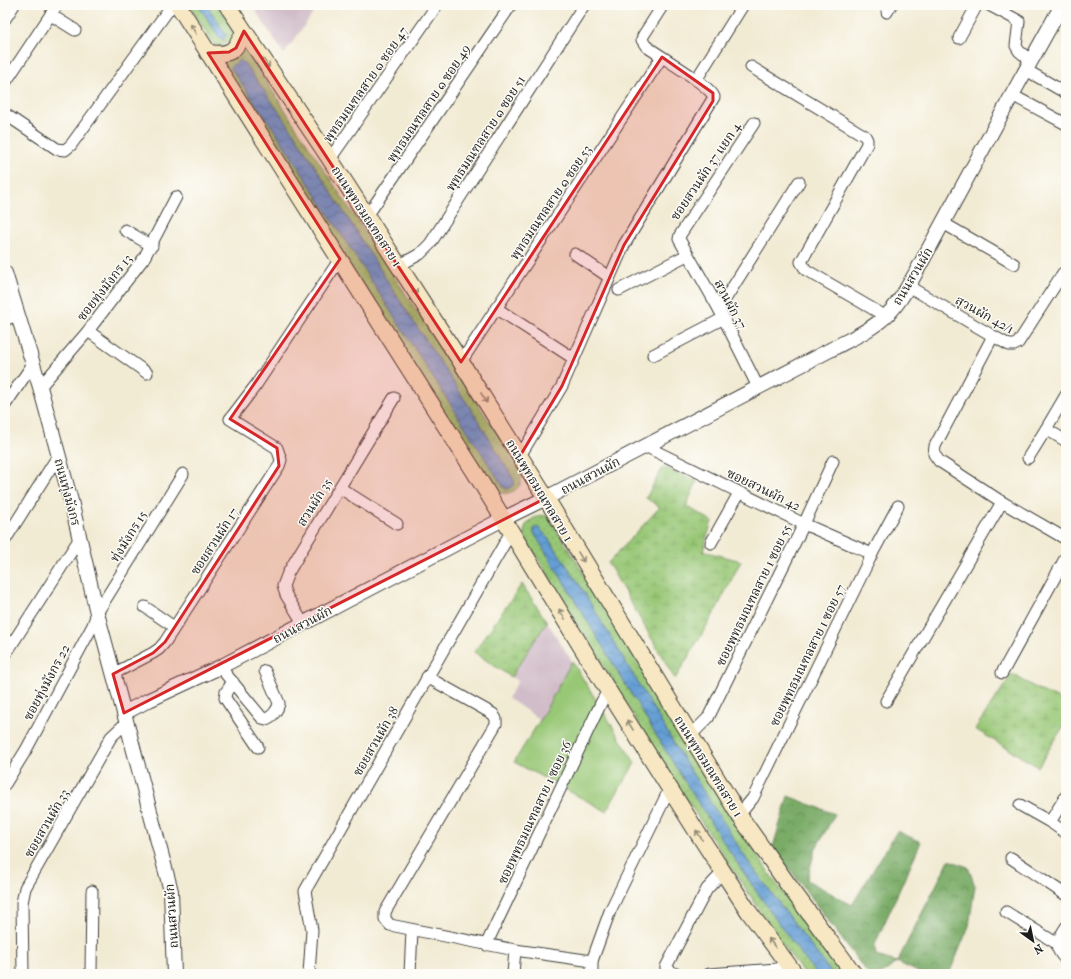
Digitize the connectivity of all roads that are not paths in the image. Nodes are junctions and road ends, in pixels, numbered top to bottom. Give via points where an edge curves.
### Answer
1 (14, 5) edge
2 (172, 5) edge
3 (178, 5) edge
4 (227, 5) edge
5 (437, 5) edge
6 (511, 5) edge
7 (584, 5) edge
8 (664, 5) edge
9 (743, 5) edge
10 (977, 5) edge
11 (989, 5) edge
12 (1062, 5) edge
13 (54, 10) edge
14 (5, 19) edge
15 (75, 30) dead end
16 (244, 31) junction
17 (959, 38) dead end
18 (208, 53) junction
19 (662, 57) junction
20 (1029, 66) junction
21 (751, 67) dead end
22 (696, 80) junction
23 (5, 83) edge
24 (1066, 93) edge
25 (1012, 95) junction
26 (5, 114) edge
27 (754, 123) dead end
28 (1066, 124) edge
29 (330, 159) junction
30 (799, 182) dead end
31 (176, 197) dead end
32 (367, 216) junction
33 (943, 223) junction
34 (124, 230) dead end
35 (680, 235) joint
36 (152, 246) junction
37 (575, 254) dead end
38 (687, 255) junction
39 (340, 259) junction
40 (1014, 264) dead end
41 (398, 266) junction
42 (5, 273) edge
43 (1062, 273) dead end
44 (609, 277) junction
45 (908, 286) junction
46 (619, 290) dead end
47 (496, 308) junction
48 (721, 314) junction
49 (885, 316) junction
50 (11, 317) edge
51 (88, 331) junction
52 (993, 336) junction
53 (653, 355) dead end
54 (573, 358) junction
55 (461, 362) junction
56 (33, 364) junction
57 (147, 373) dead end
58 (40, 387) junction
59 (758, 387) junction
60 (1066, 395) edge
61 (394, 398) dead end
62 (5, 405) edge
63 (1046, 429) junction
64 (1066, 442) edge
65 (645, 446) junction
66 (58, 456) junction
67 (520, 456) junction
68 (1028, 458) dead end
69 (833, 461) dead end
70 (183, 474) dead end
71 (340, 488) junction
72 (739, 493) junction
73 (543, 500) junction
74 (1002, 502) junction
75 (898, 506) dead end
76 (509, 522) junction
77 (397, 524) dead end
78 (804, 524) junction
79 (80, 538) junction
80 (1066, 539) edge
81 (5, 540) edge
82 (712, 544) dead end
83 (872, 554) junction
84 (1066, 557) edge
85 (145, 608) dead end
86 (97, 613) junction
87 (303, 623) junction
88 (174, 627) junction
89 (5, 655) edge
90 (220, 667) junction
91 (265, 672) dead end
92 (1002, 673) dead end
93 (113, 674) junction
94 (427, 676) junction
95 (233, 682) junction
96 (608, 691) junction
97 (886, 701) dead end
98 (126, 718) junction
99 (690, 736) junction
100 (258, 747) dead end
101 (5, 784) edge
102 (670, 788) junction
103 (1066, 796) edge
104 (1020, 805) dead end
105 (739, 815) junction
106 (1050, 822) junction
107 (1066, 833) edge
108 (1011, 858) dead end
109 (723, 872) junction
110 (92, 891) dead end
111 (1066, 895) edge
112 (1006, 912) dead end
113 (1066, 927) edge
114 (412, 930) junction
115 (1056, 943) junction
116 (486, 945) junction
117 (515, 950) junction
118 (1066, 960) edge
119 (592, 961) junction
120 (791, 969) edge
121 (23, 974) edge
122 (91, 974) edge
123 (174, 974) edge
124 (309, 974) edge
125 (410, 974) edge
126 (513, 974) edge
127 (592, 974) edge
128 (676, 974) edge
129 (709, 974) edge
130 (854, 974) edge

1 - 14 street
2 - 26 street via 71,146 65,150 57,149
18 -> 3 main road
4 - 16 main road, ถนนพุทธมณฑลสาย 1
5 - 29 street, พุทธมณฑลสาย ๑ ซอย 47
6 - 32 street, พุทธมณฑลสาย ๑ ซอย 49
7 - 41 street, พุทธมณฑลสาย ๑ ซอย 51 via 430,244 420,254
8 - 19 street via 642,40
9 - 22 street
10 - 17 street
11 - 20 street via 1019,21 1016,46
12 - 20 street, ถนนสวนผัก
13 - 15 street
13 - 23 street
16 - 18 main road via 236,48 222,54
16 -> 29 main road, ถนนพุทธมณฑลสาย 1
18 - 39 main road
19 - 22 street
19 - 47 street, พุทธมณฑลสาย ๑ ซอย 53
20 - 24 street
20 - 25 street, ถนนสวนผัก
21 - 49 street via 868,140 801,262 806,270
22 - 44 street via 713,93 713,101 644,210
25 - 28 street
25 - 33 street, ถนนสวนผัก
27 - 35 street, ซอยสวนผัก 37 แยก 4
29 - 32 main road, ถนนพุทธมณฑลสาย 1
30 - 48 street
31 - 36 street, ซอยทุ่งมังกร 13
32 - 41 main road, ถนนพุทธมณฑลสาย 1
33 - 40 street
33 - 45 street, ถนนสวนผัก
34 - 36 street
35 - 38 street, สวนผัก 37 via 679,239
36 - 51 street, ซอยทุ่งมังกร 13
37 - 44 street
38 - 46 street
38 - 48 street, สวนผัก 37
39 - 76 main road
39 - 88 street, ซอยสวนผัก 17 via 256,385 230,419 277,448 281,460
41 -> 55 main road, ถนนพุทธมณฑลสาย 1
42 - 50 street, ถนนทุ่งมังกร
43 - 52 street, สุวนผัก 42/1 via 1018,343 1009,345
44 - 54 street
45 - 49 street, ถนนสวนผัก via 899,302
45 - 52 street, สุวนผัก 42/1
47 - 54 street
47 - 55 street, พุทธมณฑลสาย ๑ ซอย 53
48 - 53 street
48 - 59 street, สวนผัก 37
49 - 59 street, ถนนสวนผัก via 860,333
50 - 56 street, ถนนทุ่งมังกร
51 - 57 street
51 - 58 street, ซอยทุ่งมังกร 13
52 - 74 street via 934,446 934,454 939,461
54 - 67 street via 562,386
55 -> 67 main road, ถนนพุทธมณฑลสาย 1
56 - 58 street, ถนนทุ่งมังกร
56 - 62 street
58 - 66 street, ถนนทุ่งมังกร
59 - 65 street, ถนนสวนผัก
60 - 63 street
61 - 71 street, สวนผัก 35
63 - 64 street
63 - 68 street
65 - 72 street, ซอยสวนผัก 42
65 - 73 street, ถนนสวนผัก
66 - 79 street, ถนนทุ่งมังกร
66 - 81 street
67 - 73 main road, ถนนพุทธมณฑลสาย 1
69 - 78 street, ซอยพุทธมณฑลสาย 1 ซอย 55
70 - 86 street, ทุ่งมังกร 15
71 - 77 street
71 - 87 street, สวนผัก 35 via 291,567 283,586
72 - 78 street, ซอยสวนผัก 42
72 - 82 street
73 - 76 street, ถนนสวนผัก
73 -> 99 main road, ถนนพุทธมณฑลสาย 1
74 - 80 street
74 - 97 street
75 - 83 street, ซอยพุทธมณฑลสาย 1 ซอย 57
76 - 87 street, ถนนสวนผัก
76 - 94 street, ซอยสวนผัก 38
96 -> 76 main road
78 - 83 street, ซอยสวนผัก 42
78 - 99 street, ซอยพุทธมณฑลสาย 1 ซอย 55 via 708,718
79 - 86 street, ถนนทุ่งมังกร
79 - 89 street
83 - 105 street, ซอยพุทธมณฑลสาย 1 ซอย 57 via 753,798
84 - 92 street
85 - 88 street
86 - 93 street, ถนนทุ่งมังกร
86 - 101 street, ซอยทุ่งมังกร 22 via 26,750
87 - 90 street, ถนนสวนผัก
88 - 93 street, ซอยสวนผัก 17 via 159,649
90 - 95 street
90 - 98 street, ถนนสวนผัก via 149,700
91 - 95 street via 279,703 278,708 266,719 262,718
93 - 98 street, ถนนทุ่งมังกร
94 - 114 street via 493,714 496,724 385,912 385,919 390,925
94 - 124 street, ซอยสวนผัก 38 via 305,891 312,930
95 - 100 street via 225,698
102 -> 96 main road
96 - 116 street, ซอยพุทธมณฑลสาย 1 ซอย 36
98 - 121 street, ซอยสวนผัก 33 via 111,737 25,888 22,903
98 - 123 street, ถนนสวนผัก via 171,891
99 - 105 main road, ถนนพุทธมณฑลสาย 1
109 -> 102 main road
102 - 119 street via 610,911
103 - 106 street
104 - 106 street
105 - 130 main road, ถนนพุทธมณฑลสาย 1
106 - 107 street
108 - 111 street
120 -> 109 main road
109 - 128 street via 707,889 666,967
110 - 122 street
112 - 115 street
113 - 115 street
114 - 116 street
114 - 125 street
115 - 118 street via 1059,953
116 - 117 street
117 - 119 street
117 - 126 street
119 - 127 street
120 - 129 street

